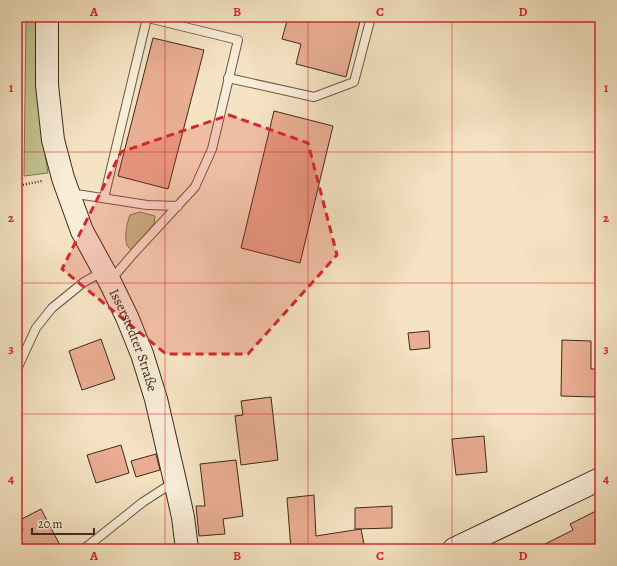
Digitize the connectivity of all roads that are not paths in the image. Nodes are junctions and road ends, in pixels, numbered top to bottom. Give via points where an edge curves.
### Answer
1 (47, 17) edge
2 (371, 17) edge
3 (146, 18) edge
4 (228, 78) junction
5 (68, 192) junction
6 (104, 198) junction
7 (178, 206) junction
8 (107, 276) junction
9 (17, 369) edge
10 (600, 479) edge
11 (175, 482) junction
12 (83, 549) edge
13 (187, 549) edge
14 (454, 549) edge

1 - 5 street, Isserstedter Straße via 47,85 53,140
2 - 4 lane via 354,82 314,97
3 - 4 lane via 238,40
3 - 6 lane
4 - 7 lane via 212,149 195,187
5 - 6 lane
5 - 8 street, Isserstedter Straße via 82,231
6 - 7 lane via 147,205
7 - 8 lane via 134,253
8 - 9 lane via 84,282 52,308 36,328
8 - 11 street, Isserstedter Straße via 142,354 156,399
10 - 14 street
11 - 12 lane via 144,502
11 - 13 street, Isserstedter Straße

